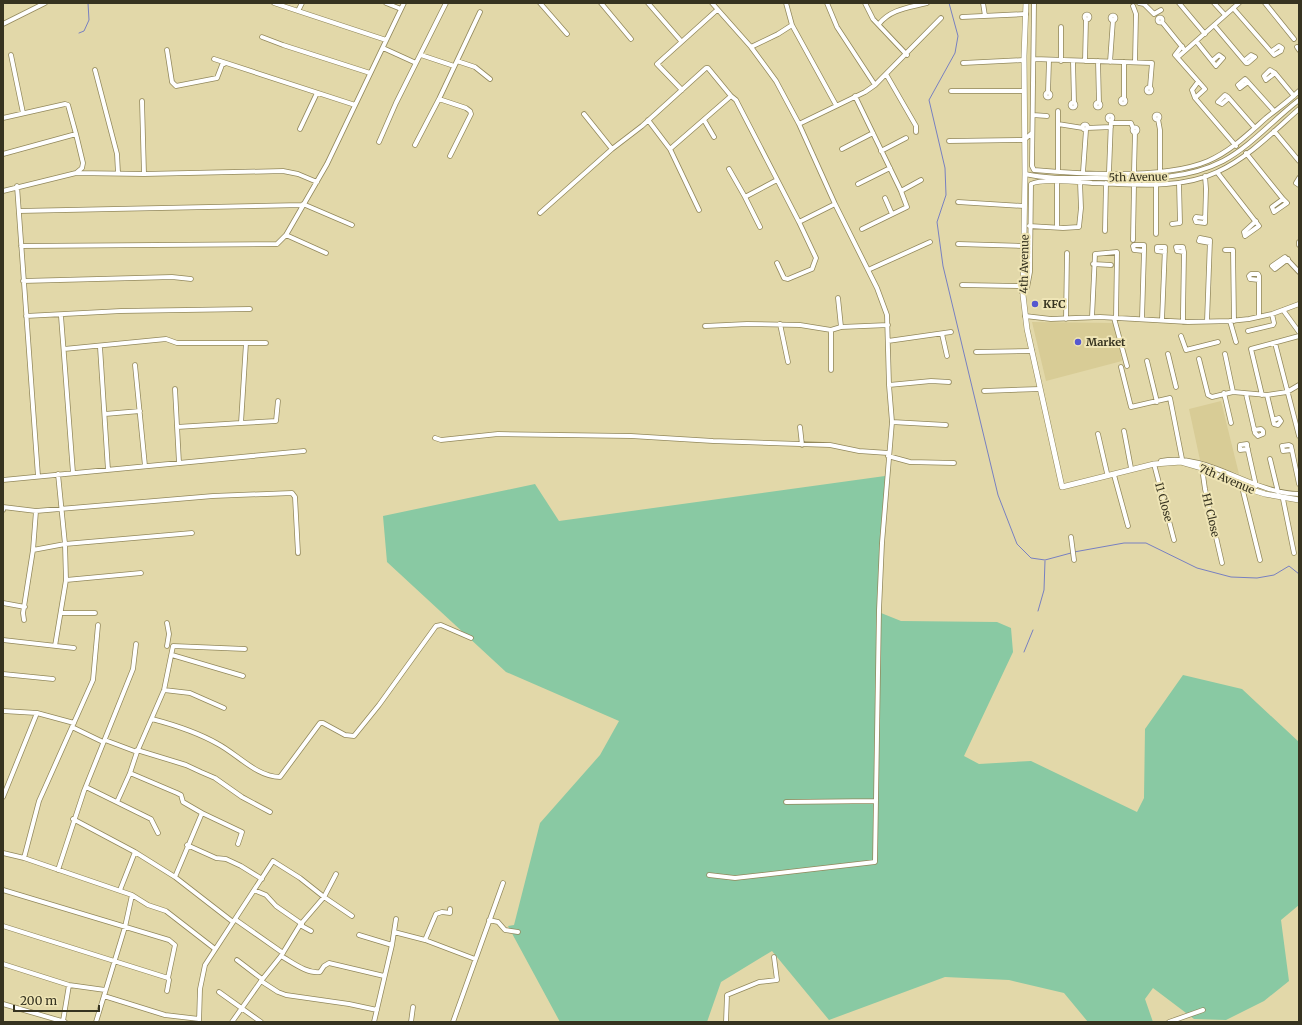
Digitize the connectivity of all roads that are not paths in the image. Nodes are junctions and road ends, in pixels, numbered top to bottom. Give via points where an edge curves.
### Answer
1 (46, 3) edge
2 (274, 3) edge
3 (302, 3) edge
4 (386, 3) edge
5 (404, 3) edge
6 (446, 3) edge
7 (540, 3) edge
8 (601, 3) edge
9 (648, 3) edge
10 (712, 3) edge
11 (786, 3) edge
12 (827, 3) edge
13 (865, 3) edge
14 (927, 3) edge
15 (983, 3) edge
16 (1026, 3) edge
17 (1034, 3) edge
18 (1139, 3) edge
19 (1176, 3) edge
20 (1179, 3) edge
21 (1214, 3) edge
22 (1239, 3) edge
23 (1265, 3) edge
24 (1133, 4) edge
25 (1233, 8) junction
26 (401, 9) junction
27 (717, 10) junction
28 (1161, 10) dead end
29 (298, 11) junction
30 (480, 12) dead end
31 (1026, 14) junction
32 (1225, 15) junction
33 (985, 16) junction
34 (962, 17) dead end
35 (940, 18) dead end
36 (1086, 19) dead end
37 (1113, 20) dead end
38 (1162, 22) dead end
39 (3, 24) edge
40 (878, 24) junction
41 (792, 25) junction
42 (1214, 25) junction
43 (1061, 27) dead end
44 (567, 34) dead end
45 (1205, 34) junction
46 (262, 37) dead end
47 (631, 39) dead end
48 (1294, 39) dead end
49 (386, 40) junction
50 (681, 41) junction
51 (1196, 41) junction
52 (1182, 46) junction
53 (750, 47) junction
54 (383, 48) junction
55 (167, 50) dead end
56 (1187, 50) junction
57 (1272, 52) dead end
58 (11, 55) dead end
59 (421, 55) junction
60 (907, 55) junction
61 (1178, 57) junction
62 (214, 59) dead end
63 (1034, 59) junction
64 (1024, 60) junction
65 (1049, 60) junction
66 (1245, 60) dead end
67 (457, 61) junction
68 (1061, 61) junction
69 (1074, 61) junction
70 (1085, 61) junction
71 (1098, 61) junction
72 (1212, 61) dead end
73 (1110, 62) junction
74 (1124, 62) junction
75 (1135, 62) junction
76 (226, 63) junction
77 (416, 63) junction
78 (963, 63) dead end
79 (454, 66) junction
80 (95, 70) dead end
81 (370, 73) junction
82 (1275, 73) dead end
83 (886, 74) junction
84 (490, 79) dead end
85 (1198, 82) junction
86 (1248, 82) dead end
87 (874, 85) junction
88 (1150, 87) dead end
89 (682, 90) junction
90 (1024, 91) junction
91 (1299, 91) edge
92 (952, 92) dead end
93 (1048, 92) dead end
94 (317, 93) junction
95 (731, 96) junction
96 (855, 96) junction
97 (1294, 96) junction
98 (1196, 98) junction
99 (1229, 98) dead end
100 (440, 99) junction
101 (1124, 99) dead end
102 (142, 101) dead end
103 (1299, 101) edge
104 (1074, 103) dead end
105 (1099, 103) dead end
106 (355, 106) junction
107 (836, 106) junction
108 (1299, 110) edge
109 (1058, 111) dead end
110 (1274, 112) junction
111 (23, 113) junction
112 (584, 114) dead end
113 (1033, 115) junction
114 (1048, 116) dead end
115 (3, 118) edge
116 (1158, 119) dead end
117 (648, 120) junction
118 (704, 120) junction
119 (799, 124) junction
120 (1058, 124) junction
121 (1111, 124) junction
122 (1085, 128) junction
123 (1255, 128) junction
124 (300, 129) dead end
125 (1274, 131) junction
126 (916, 132) dead end
127 (872, 133) junction
128 (1032, 133) junction
129 (76, 134) junction
130 (714, 137) dead end
131 (906, 138) dead end
132 (1024, 140) junction
133 (949, 141) dead end
134 (379, 142) dead end
135 (415, 145) dead end
136 (1236, 146) junction
137 (842, 148) dead end
138 (612, 149) junction
139 (670, 149) junction
140 (881, 151) junction
141 (1246, 153) junction
142 (3, 154) edge
143 (450, 156) dead end
144 (1299, 161) edge
145 (890, 168) junction
146 (729, 169) dead end
147 (1160, 171) junction
148 (76, 172) junction
149 (1057, 172) junction
150 (1083, 172) junction
151 (1109, 172) junction
152 (1134, 172) junction
153 (1217, 172) junction
154 (118, 173) junction
155 (144, 174) junction
156 (1025, 174) junction
157 (1205, 176) junction
158 (1048, 177) junction
159 (1059, 177) junction
160 (1299, 178) edge
161 (777, 180) junction
162 (921, 180) dead end
163 (317, 182) junction
164 (1057, 182) junction
165 (1070, 182) junction
166 (1080, 182) junction
167 (1106, 183) junction
168 (1179, 183) junction
169 (858, 184) dead end
170 (1134, 184) junction
171 (1156, 184) junction
172 (1299, 185) edge
173 (18, 186) junction
174 (3, 190) edge
175 (901, 191) junction
176 (745, 197) junction
177 (885, 198) dead end
178 (1024, 198) junction
179 (1283, 199) dead end
180 (958, 202) dead end
181 (303, 204) junction
182 (835, 204) junction
183 (1030, 204) junction
184 (1024, 206) junction
185 (699, 210) dead end
186 (19, 211) junction
187 (540, 213) dead end
188 (892, 214) junction
189 (1206, 218) dead end
190 (1031, 220) junction
191 (1256, 221) dead end
192 (799, 222) junction
193 (1024, 223) junction
194 (1172, 224) dead end
195 (352, 225) dead end
196 (1031, 226) junction
197 (760, 227) dead end
198 (1057, 227) junction
199 (862, 229) dead end
200 (1105, 231) dead end
201 (286, 234) junction
202 (1156, 234) dead end
203 (1133, 240) dead end
204 (930, 242) dead end
205 (1210, 243) dead end
206 (958, 244) dead end
207 (21, 246) junction
208 (1024, 246) junction
209 (1225, 250) dead end
210 (1144, 251) dead end
211 (1164, 252) dead end
212 (1184, 252) dead end
213 (326, 253) dead end
214 (1067, 253) dead end
215 (1288, 260) dead end
216 (777, 263) dead end
217 (1093, 264) junction
218 (1111, 266) dead end
219 (868, 270) junction
220 (1299, 272) edge
221 (191, 279) dead end
222 (1259, 280) dead end
223 (23, 281) junction
224 (962, 285) dead end
225 (1022, 289) junction
226 (838, 298) dead end
227 (1299, 304) edge
228 (250, 309) dead end
229 (1283, 310) junction
230 (1272, 314) junction
231 (26, 316) junction
232 (61, 316) junction
233 (1025, 316) junction
234 (1092, 317) junction
235 (1259, 317) junction
236 (1115, 318) junction
237 (1066, 319) junction
238 (1142, 320) junction
239 (1162, 320) junction
240 (1207, 321) junction
241 (1232, 321) junction
242 (1183, 322) junction
243 (780, 324) junction
244 (888, 325) junction
245 (706, 326) dead end
246 (841, 327) junction
247 (831, 330) junction
248 (1248, 331) dead end
249 (951, 332) dead end
250 (1299, 332) edge
251 (942, 334) junction
252 (1181, 336) dead end
253 (1299, 336) edge
254 (888, 342) junction
255 (1218, 342) dead end
256 (1236, 342) dead end
257 (246, 343) junction
258 (266, 343) dead end
259 (1275, 343) junction
260 (100, 346) junction
261 (64, 349) junction
262 (1032, 351) junction
263 (976, 352) dead end
264 (1168, 354) dead end
265 (1225, 354) dead end
266 (948, 356) dead end
267 (1199, 359) dead end
268 (1147, 361) dead end
269 (788, 362) dead end
270 (136, 365) dead end
271 (1127, 366) dead end
272 (1121, 367) dead end
273 (831, 370) dead end
274 (949, 382) dead end
275 (889, 385) junction
276 (1299, 385) edge
277 (1176, 387) dead end
278 (174, 389) dead end
279 (1040, 389) junction
280 (984, 391) dead end
281 (1234, 392) junction
282 (1287, 392) junction
283 (1224, 393) junction
284 (1246, 394) junction
285 (1262, 395) junction
286 (1267, 395) junction
287 (278, 401) dead end
288 (1157, 402) junction
289 (140, 410) junction
290 (106, 414) junction
291 (1273, 420) dead end
292 (892, 422) junction
293 (241, 423) junction
294 (1231, 423) dead end
295 (946, 425) dead end
296 (177, 427) junction
297 (800, 427) dead end
298 (1254, 430) dead end
299 (1298, 430) edge
300 (1124, 431) dead end
301 (1098, 434) dead end
302 (1299, 436) edge
303 (435, 438) dead end
304 (802, 445) junction
305 (1248, 449) dead end
306 (1292, 450) dead end
307 (304, 451) dead end
308 (888, 455) junction
309 (1182, 459) junction
310 (1270, 459) dead end
311 (179, 463) junction
312 (954, 463) dead end
313 (1154, 464) junction
314 (145, 466) junction
315 (1131, 468) junction
316 (1202, 468) junction
317 (108, 470) junction
318 (72, 473) junction
319 (1107, 473) junction
320 (58, 474) junction
321 (1114, 475) junction
322 (38, 476) junction
323 (3, 480) edge
324 (1083, 481) junction
325 (1299, 484) edge
326 (1242, 486) junction
327 (1256, 486) junction
328 (1062, 487) joint
329 (1278, 492) junction
330 (1299, 494) edge
331 (1283, 498) junction
332 (1299, 500) edge
333 (3, 507) edge
334 (3, 510) edge
335 (61, 510) junction
336 (36, 511) junction
337 (1128, 526) dead end
338 (192, 532) dead end
339 (1070, 537) dead end
340 (1174, 540) dead end
341 (65, 544) junction
342 (33, 550) junction
343 (298, 553) dead end
344 (1294, 553) dead end
345 (1074, 560) dead end
346 (1260, 560) dead end
347 (1222, 563) dead end
348 (142, 573) dead end
349 (66, 580) junction
350 (3, 603) edge
351 (25, 607) junction
352 (61, 613) junction
353 (95, 613) dead end
354 (24, 620) dead end
355 (167, 623) dead end
356 (98, 625) dead end
357 (471, 638) dead end
358 (3, 640) edge
359 (136, 644) dead end
360 (55, 646) junction
361 (173, 646) junction
362 (74, 648) dead end
363 (245, 649) dead end
364 (172, 655) junction
365 (3, 674) edge
366 (243, 676) dead end
367 (53, 678) dead end
368 (164, 690) junction
369 (224, 708) dead end
370 (3, 710) edge
371 (37, 713) junction
372 (152, 719) junction
373 (74, 725) junction
374 (104, 741) junction
375 (137, 751) junction
376 (130, 773) junction
377 (86, 787) junction
378 (3, 797) edge
379 (875, 801) junction
380 (117, 802) junction
381 (786, 802) dead end
382 (270, 812) dead end
383 (202, 813) junction
384 (74, 819) junction
385 (158, 833) dead end
386 (238, 844) dead end
387 (187, 845) junction
388 (135, 852) junction
389 (3, 853) edge
390 (24, 858) junction
391 (58, 870) junction
392 (336, 874) dead end
393 (710, 875) dead end
394 (175, 877) junction
395 (262, 879) junction
396 (503, 883) dead end
397 (3, 890) edge
398 (120, 890) junction
399 (254, 890) junction
400 (132, 895) junction
401 (324, 897) junction
402 (450, 909) dead end
403 (352, 916) dead end
404 (396, 919) dead end
405 (488, 920) junction
406 (234, 921) junction
407 (301, 924) junction
408 (3, 926) edge
409 (125, 927) junction
410 (311, 931) dead end
411 (394, 932) junction
412 (518, 932) dead end
413 (359, 934) dead end
414 (425, 940) junction
415 (392, 945) junction
416 (216, 949) junction
417 (282, 954) junction
418 (774, 957) dead end
419 (475, 959) junction
420 (114, 960) junction
421 (237, 960) dead end
422 (3, 964) edge
423 (384, 976) junction
424 (168, 978) junction
425 (261, 980) junction
426 (69, 985) junction
427 (105, 990) junction
428 (167, 990) dead end
429 (219, 992) dead end
430 (104, 996) junction
431 (3, 1004) edge
432 (413, 1007) dead end
433 (242, 1009) junction
434 (377, 1010) junction
435 (1203, 1010) dead end
436 (199, 1021) edge
437 (64, 1022) edge
438 (96, 1022) edge
439 (232, 1022) edge
440 (261, 1022) edge
441 (374, 1022) edge
442 (411, 1022) edge
443 (453, 1022) edge
444 (726, 1022) edge
445 (1169, 1022) edge

1 - 39 street
2 - 29 street
3 - 29 street
4 - 26 street
5 - 26 street
6 - 59 street
7 - 44 street
8 - 47 street
9 - 50 street
10 - 27 street
11 - 41 street
12 - 87 street via 837,27
13 - 40 street
14 - 40 street via 894,11
15 - 33 street
16 - 31 main road, 4th Avenue
17 - 63 street
18 - 28 street via 1144,4 1154,14
19 - 20 street
20 - 45 street
21 - 32 street
22 - 25 street
23 - 48 street
24 - 75 street via 1136,14
25 - 32 street
25 - 57 street
26 - 49 street
27 - 50 street
27 - 53 street
29 - 49 street
30 - 67 street
31 - 33 street
31 - 64 main road, 4th Avenue
32 - 42 street
33 - 34 street
35 - 60 street
36 - 70 street
37 - 73 street
38 - 52 street
40 - 60 street
41 - 53 street
41 - 107 street
42 - 45 street
42 - 66 street
43 - 68 street
45 - 51 street
46 - 81 street
49 - 54 street
50 - 89 street via 657,64
51 - 56 street
51 - 72 street
52 - 56 street
52 - 61 street via 1175,53
53 - 119 street via 776,81
54 - 77 street
54 - 81 street
55 - 76 street via 172,82 176,86 217,78 222,65
56 - 61 street
58 - 111 street
59 - 77 street
59 - 79 street
60 - 83 street
61 - 85 street
62 - 76 street
63 - 65 street
63 - 113 street
64 - 78 street
64 - 90 main road, 4th Avenue
65 - 68 street
65 - 93 street
67 - 79 street
67 - 84 street via 475,67
68 - 69 street
69 - 70 street
69 - 104 street
70 - 71 street
71 - 73 street
71 - 105 street
73 - 74 street
74 - 75 street
74 - 101 street
75 - 88 street via 1152,63
76 - 94 street
77 - 134 street
79 - 100 street
80 - 154 street via 117,154
81 - 106 street
82 - 97 street
83 - 87 street
83 - 126 street via 916,126
85 - 98 street via 1192,90
85 - 98 street via 1205,89
86 - 110 street
87 - 96 street
89 - 95 street via 708,68
89 - 117 street
90 - 92 street
90 - 132 main road, 4th Avenue
91 - 97 street
94 - 106 street
94 - 124 street
95 - 118 street
95 - 161 street via 736,100
96 - 107 street
96 - 127 street
97 - 110 street
98 - 136 street
99 - 123 street
100 - 135 street
100 - 143 street via 466,108 471,114
102 - 155 street
103 - 159 street, 5th Avenue via 1238,152 1206,169 1160,179
106 - 163 street
107 - 119 street
108 - 125 street
109 - 120 street
110 - 123 street
111 - 115 street
111 - 129 street via 68,105
112 - 138 street
113 - 114 street
113 - 128 street
116 - 147 street
117 - 138 street
117 - 139 street
118 - 130 street
118 - 139 street
119 - 182 street
120 - 122 street
120 - 149 street
121 - 122 street
121 - 151 street
121 - 152 street via 1132,123
122 - 150 street
123 - 136 street
125 - 141 street
125 - 144 street
127 - 137 street
127 - 140 street
128 - 132 street
128 - 149 street via 1032,169
129 - 142 street
129 - 148 street via 83,163 82,168
131 - 140 street
132 - 133 street
132 - 156 main road, 4th Avenue
136 - 147 street via 1209,161
138 - 187 street
139 - 185 street
140 - 145 street
141 - 153 street
141 - 179 street
145 - 169 street
145 - 175 street
146 - 176 street
147 - 152 street
148 - 154 street
148 - 173 street
149 - 150 street
149 - 158 street
150 - 151 street
151 - 152 street
153 - 157 street
153 - 191 street
154 - 155 street
155 - 163 street via 283,171
156 - 158 street, 5th Avenue
156 - 178 main road, 4th Avenue
157 - 168 street
157 - 189 street
158 - 159 street, 5th Avenue
159 - 165 street
160 - 172 street via 1296,183
161 - 176 street
161 - 192 street
162 - 175 street
163 - 181 street
164 - 165 street
164 - 183 street via 1031,184
164 - 198 street
165 - 166 street
166 - 167 street
166 - 198 street via 1079,227
167 - 170 street
167 - 200 street
168 - 171 street
168 - 194 street via 1180,223
170 - 171 street
170 - 203 street
171 - 202 street
173 - 174 street
173 - 186 street
175 - 188 street via 907,207
176 - 197 street
177 - 188 street
178 - 183 street
178 - 184 main road, 4th Avenue
180 - 184 street
181 - 186 street
181 - 195 street
181 - 201 street
182 - 192 street
182 - 219 street
183 - 190 street
184 - 193 main road, 4th Avenue
186 - 207 street
188 - 199 street
190 - 193 street
190 - 196 street
192 - 216 street via 816,258 812,269 786,279
193 - 196 street
193 - 208 main road, 4th Avenue
196 - 198 street
196 - 225 street via 1030,272 1027,288
201 - 207 street via 278,244
201 - 213 street
204 - 219 street
205 - 240 street
206 - 208 street
207 - 223 street
208 - 225 main road, 4th Avenue
209 - 241 street via 1233,250
210 - 238 street
211 - 239 street
212 - 242 street
214 - 237 street
215 - 220 street
217 - 218 street
217 - 234 street
217 - 236 street via 1095,254 1117,252
219 - 244 street via 885,308
221 - 223 street via 172,277
222 - 235 street
223 - 231 street
224 - 225 street
225 - 233 main road, 4th Avenue
226 - 246 street
227 - 229 street
228 - 232 street via 121,311
229 - 230 street
229 - 250 street
230 - 235 street
230 - 248 street via 1273,324
231 - 232 street
231 - 322 street
232 - 261 street
233 - 237 street
233 - 262 main road, 4th Avenue
234 - 236 street
234 - 237 street
235 - 241 street
236 - 238 street
236 - 271 street
238 - 239 street
239 - 242 street
240 - 241 street
240 - 242 street
241 - 256 street
243 - 245 street
243 - 247 street
243 - 269 street
244 - 246 street
244 - 254 street
246 - 247 street
247 - 273 street
249 - 251 street
251 - 254 street
251 - 266 street
252 - 255 street via 1186,350
253 - 259 street
254 - 275 street
257 - 258 street
257 - 260 street via 177,342 166,339
257 - 293 street
259 - 282 street
259 - 285 street via 1251,349
260 - 261 street
260 - 290 street
261 - 318 street
262 - 263 street
262 - 279 main road, 4th Avenue
264 - 277 street
265 - 281 street
267 - 283 street via 1210,397
268 - 288 street
270 - 289 street
272 - 288 street via 1131,407
274 - 275 street
275 - 292 street
276 - 282 street
278 - 296 street
279 - 280 street
279 - 328 main road, 4th Avenue
281 - 283 street
281 - 284 street
282 - 286 street
282 - 299 street
283 - 294 street
284 - 285 street
284 - 298 street
285 - 286 street
286 - 291 street
287 - 293 street via 276,421
288 - 309 street via 1170,398
289 - 290 street
289 - 314 street
290 - 317 street
292 - 295 street
292 - 308 street
293 - 296 street
296 - 311 street
297 - 304 street
299 - 302 street
300 - 315 street
301 - 319 street
303 - 304 street via 442,440 498,434 631,436
304 - 308 street via 833,445
305 - 327 street
306 - 325 street
307 - 311 street
308 - 312 street via 904,461
308 - 379 street via 879,610
309 - 315 street
309 - 327 street via 1204,464
310 - 329 street
311 - 314 street
313 - 316 main road, 7th Avenue via 1180,462
313 - 321 main road, 7th Avenue
313 - 340 street, I1 Close
314 - 317 street
315 - 319 street
316 - 326 main road, 7th Avenue
316 - 347 street, H1 Close
317 - 318 street
318 - 320 street
319 - 324 street
320 - 322 street
320 - 335 street
321 - 324 main road, 7th Avenue
321 - 337 street
322 - 323 street
324 - 328 main road, 7th Avenue
326 - 331 main road, 7th Avenue
326 - 346 street
327 - 329 street
329 - 330 street
331 - 332 main road, 7th Avenue
331 - 344 street
333 - 334 street
333 - 336 street
335 - 336 street
335 - 341 street
335 - 343 street via 221,496 292,493 295,497
336 - 342 street
338 - 341 street
339 - 345 street
341 - 342 street
341 - 349 street
342 - 351 street
348 - 349 street
349 - 352 street
350 - 351 street
351 - 354 street
352 - 353 street
352 - 360 street
355 - 361 street via 169,634 165,645
356 - 373 street via 92,680
357 - 372 street via 441,625 436,626 354,736 345,735 320,723 280,777 257,769 219,744 184,728
358 - 360 street
359 - 374 street via 133,669
360 - 362 street
361 - 363 street
361 - 364 street
364 - 366 street
364 - 368 street
365 - 367 street
368 - 369 street via 187,692
368 - 372 street
370 - 371 street
371 - 373 street
371 - 378 street
372 - 375 street
373 - 374 street
373 - 390 street via 39,801
374 - 375 street
374 - 377 street
375 - 376 street
375 - 382 street via 186,765 215,778
376 - 380 street
376 - 383 street via 181,795 183,802
377 - 380 street
377 - 384 street
379 - 381 street
379 - 393 street via 875,862 735,878
380 - 385 street via 151,819
383 - 386 street via 242,832
383 - 387 street
384 - 388 street
384 - 391 street
387 - 394 street
387 - 395 street via 241,866
388 - 394 street
388 - 398 street
389 - 390 street
390 - 391 street
391 - 398 street
392 - 401 street
394 - 406 street
395 - 399 street
395 - 401 street via 273,861
396 - 405 street
397 - 409 street
398 - 400 street
399 - 406 street
399 - 407 street via 266,895 276,906
400 - 409 street
400 - 416 street via 148,905 166,911
401 - 403 street
401 - 407 street
402 - 414 street via 450,913 436,914
404 - 411 street
405 - 412 street via 498,922 505,930
405 - 419 street
406 - 416 street
406 - 417 street
407 - 410 street
407 - 417 street
408 - 420 street
409 - 420 street
409 - 424 street via 174,942
411 - 414 street
411 - 415 street
413 - 415 street
414 - 419 street
415 - 423 street
416 - 436 street via 205,965 200,989
417 - 423 street via 301,967 317,973 329,963
417 - 425 street
418 - 444 street via 778,980 759,982 727,995
419 - 443 street
420 - 424 street
420 - 427 street
421 - 425 street
422 - 426 street
423 - 434 street
424 - 428 street
425 - 433 street
425 - 434 street via 286,995
426 - 427 street
426 - 437 street
427 - 430 street
429 - 433 street
430 - 436 street via 165,1015
430 - 438 street
431 - 437 street
432 - 442 street
433 - 439 street
433 - 440 street
434 - 441 street
435 - 445 street

